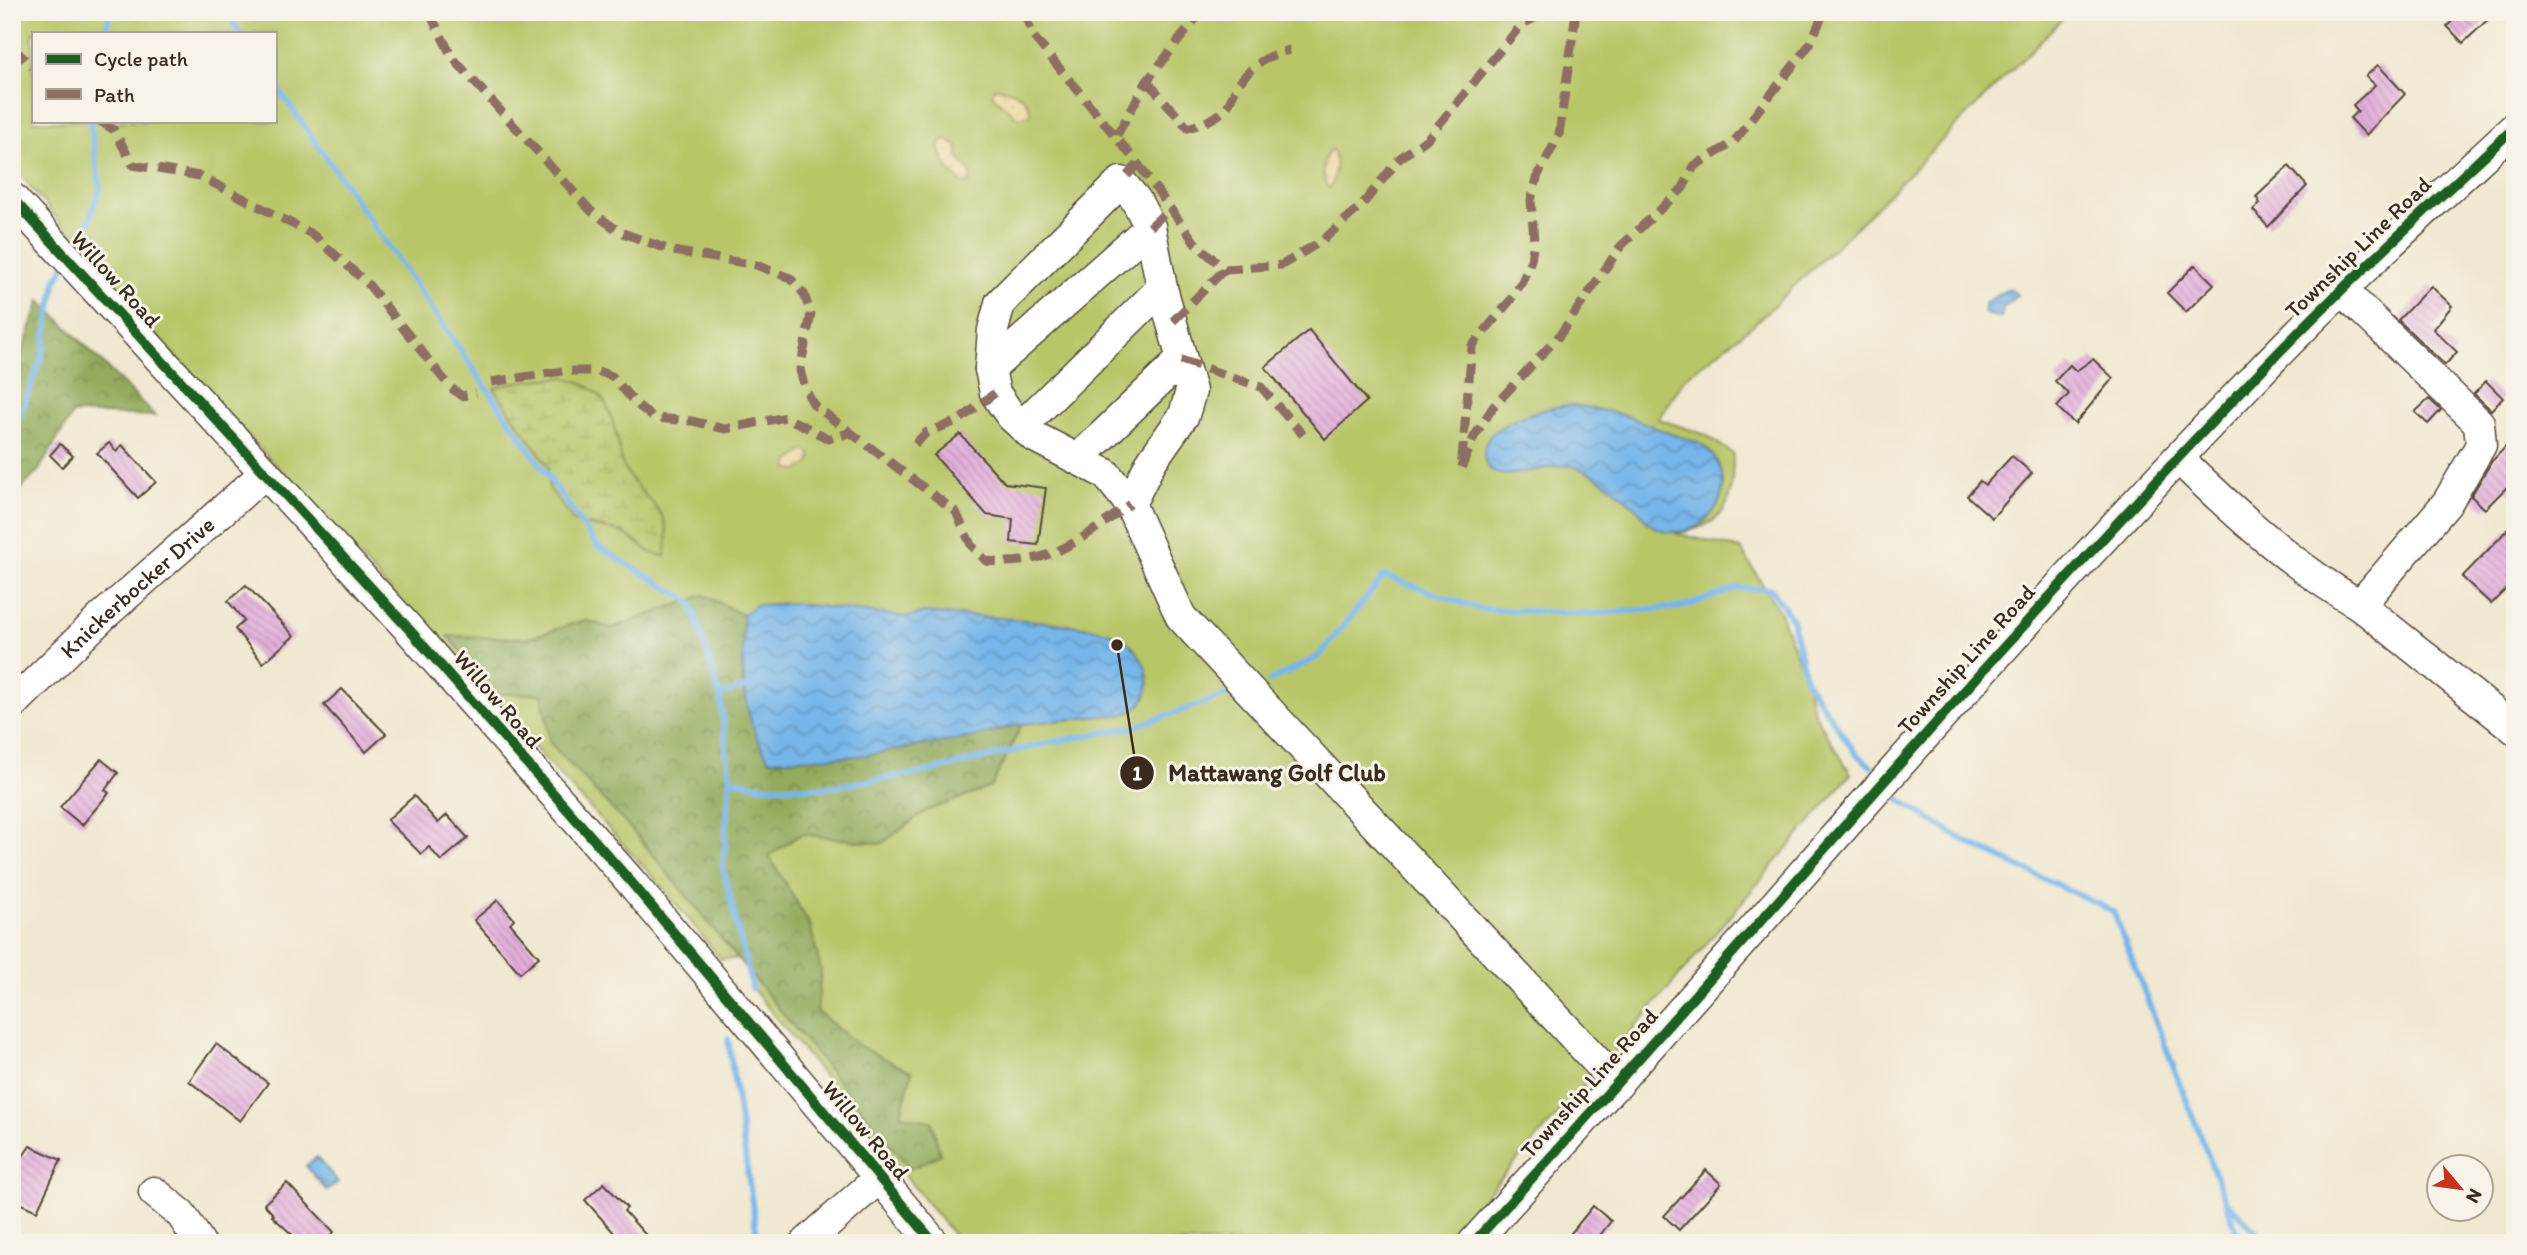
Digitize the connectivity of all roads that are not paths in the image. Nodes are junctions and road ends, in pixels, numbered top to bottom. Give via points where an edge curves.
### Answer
1 (2515, 127) edge
2 (12, 198) edge
3 (1150, 227) junction
4 (1163, 288) junction
5 (2342, 290) junction
6 (1181, 360) junction
7 (990, 369) junction
8 (1022, 426) junction
9 (1078, 458) junction
10 (2178, 458) junction
11 (265, 473) junction
12 (1130, 504) junction
13 (2360, 605) junction
14 (12, 705) edge
15 (2512, 721) edge
16 (1618, 1084) junction
17 (878, 1178) junction
18 (154, 1192) dead end
19 (200, 1243) edge
20 (806, 1243) edge
21 (934, 1243) edge
22 (1473, 1243) edge

1 - 5 street, Township Line Road
2 - 11 street, Willow Road
3 - 4 street
3 - 7 street
3 - 7 street via 1121,182 1000,303
4 - 6 street
4 - 8 street
5 - 10 street, Township Line Road
5 - 13 street via 2479,423 2481,445 2447,503
6 - 9 street
6 - 12 street via 1191,391 1184,415 1151,462
7 - 8 street via 995,393
8 - 9 street
9 - 12 street via 1106,474
10 - 13 street via 2322,583
10 - 16 street, Township Line Road via 1915,746
11 - 14 street, Knickerbocker Drive via 103,616
11 - 17 street, Willow Road via 622,872
12 - 16 street via 1181,617
13 - 15 street
16 - 22 street, Township Line Road
17 - 20 street
17 - 21 street, Willow Road
18 - 19 street via 181,1214

